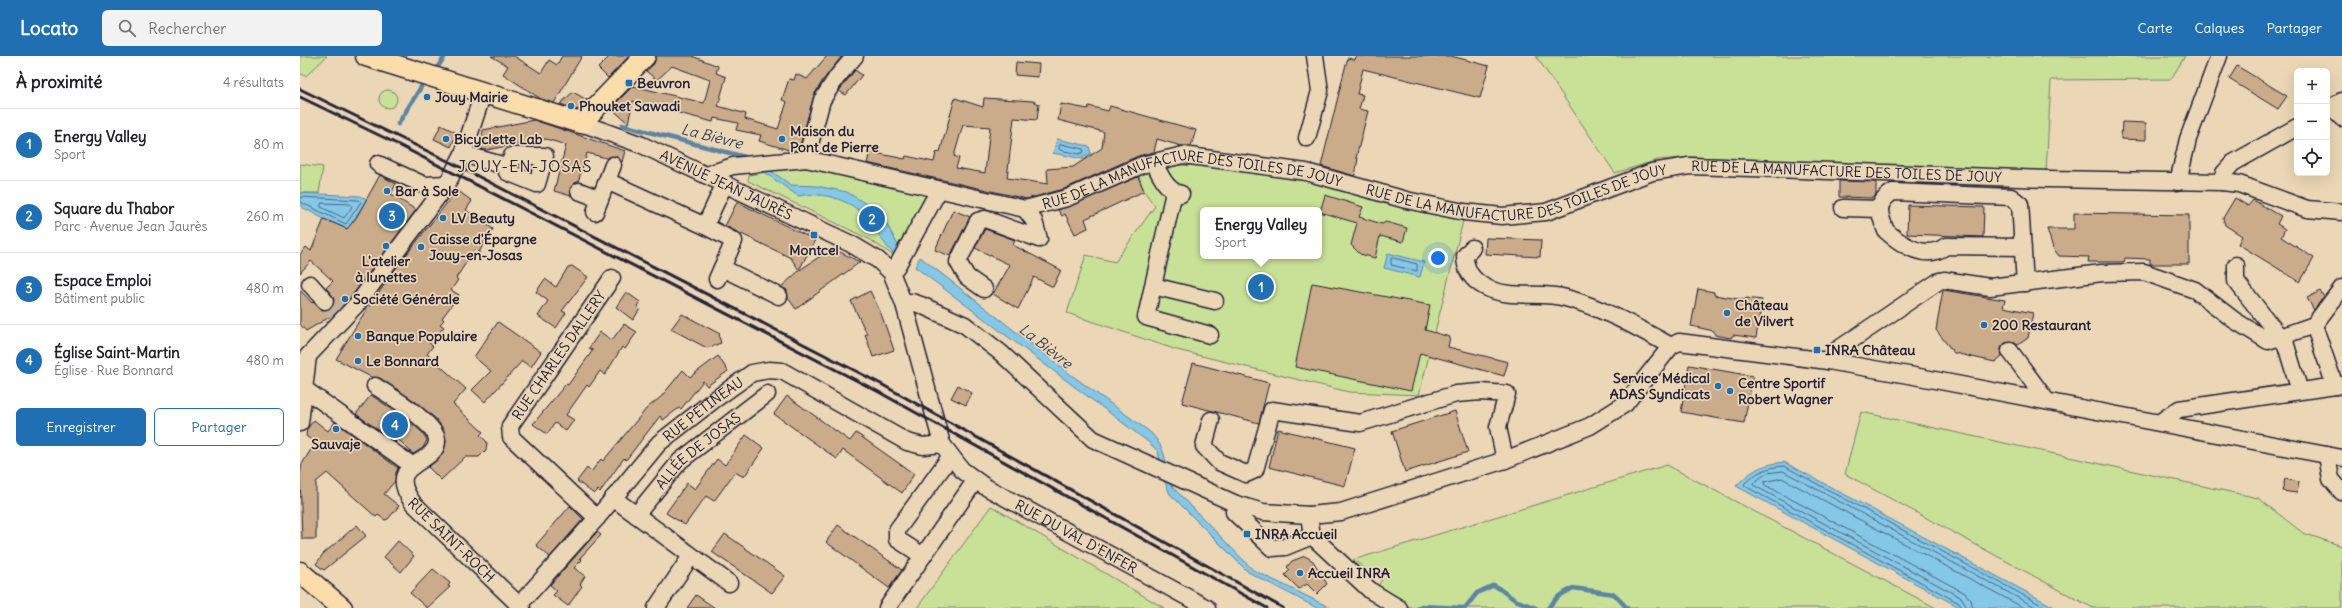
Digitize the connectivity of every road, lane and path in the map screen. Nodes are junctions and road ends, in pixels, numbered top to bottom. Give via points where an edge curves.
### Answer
1 (366, 56) edge
2 (646, 56) edge
3 (855, 56) edge
4 (1315, 56) edge
5 (2219, 56) edge
6 (397, 61) edge
7 (483, 93) junction
8 (581, 123) junction
9 (2294, 129) edge
10 (1307, 138) dead end
11 (463, 154) junction
12 (806, 159) junction
13 (1154, 163) junction
14 (378, 164) dead end
15 (613, 165) dead end
16 (509, 167) dead end
17 (706, 175) junction
18 (607, 181) junction
19 (2178, 182) junction
20 (2222, 182) junction
21 (448, 184) junction
22 (724, 184) junction
23 (939, 190) junction
24 (579, 191) dead end
25 (1843, 208) dead end
26 (1024, 209) junction
27 (1880, 209) junction
28 (2342, 212) edge
29 (705, 226) junction
30 (2023, 246) junction
31 (1472, 248) dead end
32 (2236, 265) dead end
33 (891, 272) junction
34 (612, 278) dead end
35 (2025, 283) junction
36 (310, 284) dead end
37 (1153, 286) junction
38 (2342, 288) edge
39 (984, 289) dead end
40 (779, 296) dead end
41 (325, 301) tunnel mouth
42 (1215, 301) dead end
43 (904, 304) junction
44 (2314, 325) junction
45 (1210, 335) dead end
46 (2279, 338) junction
47 (1671, 346) junction
48 (304, 351) edge
49 (2010, 351) dead end
50 (1828, 361) junction
51 (2338, 385) edge
52 (375, 386) dead end
53 (303, 388) junction
54 (2298, 390) junction
55 (766, 394) dead end
56 (2046, 400) junction
57 (1211, 420) dead end
58 (2160, 422) junction
59 (300, 423) edge
60 (946, 451) junction
61 (2334, 456) edge
62 (1505, 460) junction
63 (413, 466) junction
64 (975, 481) junction
65 (2342, 492) edge
66 (614, 498) junction
67 (1236, 504) junction
68 (636, 515) junction
69 (1309, 515) junction
70 (597, 518) junction
71 (1312, 536) junction
72 (691, 556) junction
73 (923, 556) junction
74 (300, 572) edge
75 (729, 583) dead end
76 (1396, 606) edge
77 (520, 607) edge
78 (342, 608) edge
79 (656, 608) edge
80 (886, 608) edge
81 (1207, 608) edge

1 - 6 main road, AVENUE JEAN JAURÈS
2 - 8 main road
3 - 12 street via 822,100
4 - 10 street via 1320,91
5 - 19 street via 2188,139
6 - 7 main road, AVENUE JEAN JAURÈS
7 - 8 main road, AVENUE JEAN JAURÈS
7 - 11 street
8 - 17 street, AVENUE JEAN JAURÈS via 642,145
9 - 20 street via 2233,163 2224,173
11 - 16 street
11 - 21 street
12 - 17 street, RUE DE LA MANUFACTURE DES TOILES DE JOUY via 733,166
12 - 23 street, RUE DE LA MANUFACTURE DES TOILES DE JOUY
13 - 19 street, RUE DE LA MANUFACTURE DES TOILES DE JOUY via 1183,156 1270,166 1319,175 1414,202 1464,212 1502,216 1546,212 1652,172 1689,166
13 - 26 street, RUE DE LA MANUFACTURE DES TOILES DE JOUY via 1142,165 1067,198
13 - 37 street via 1165,184 1177,193
14 - 21 street via 424,184
15 - 18 street
17 - 22 street, AVENUE JEAN JAURÈS
18 - 24 street via 597,206
18 - 29 street
19 - 20 street, RUE DE LA MANUFACTURE DES TOILES DE JOUY
20 - 28 street, RUE DE LA MANUFACTURE DES TOILES DE JOUY via 2239,184 2307,209
21 - 48 street via 358,303 339,316
22 - 29 street
22 - 33 street, AVENUE JEAN JAURÈS via 851,244 878,260
23 - 26 street, RUE DE LA MANUFACTURE DES TOILES DE JOUY
23 - 33 street via 897,266
25 - 27 street
26 - 39 street via 1034,221 1040,239 985,219 978,221 958,262 967,277
27 - 30 street via 1886,231 1914,251 1938,252 1946,246
27 - 30 street via 1885,197 1893,192 2011,197 2020,204
29 - 40 street via 734,241 719,273
30 - 35 street
31 - 47 street via 1465,256 1465,265 1468,272 1485,287 1566,298 1621,319
32 - 46 street via 2236,281
33 - 43 street, AVENUE JEAN JAURÈS
34 - 70 street, RUE CHARLES DALLERY via 510,426 511,437
35 - 46 street via 2102,273 2144,272 2195,290 2234,320 2268,341
35 - 50 street via 1990,287 1939,281 1837,350
36 - 41 street
37 - 42 street
37 - 45 street via 1146,317
38 - 44 street
43 - 60 street, AVENUE JEAN JAURÈS
43 - 67 street via 912,302 921,305 965,325 1000,353 1093,439
44 - 46 street
44 - 51 street
46 - 54 street via 2286,345
47 - 50 street via 1679,342 1689,342
47 - 62 street via 1625,404 1609,415 1590,426
48 - 53 street
49 - 56 street
50 - 56 street
51 - 54 street
52 - 63 street via 401,402 434,431 438,439 430,453
53 - 59 street
53 - 63 street
54 - 58 street via 2179,409
55 - 68 street, ALLÉE DE JOSAS via 680,461
56 - 58 street
57 - 62 street via 1204,446 1219,462 1246,474 1255,470 1272,410 1360,423 1456,394 1507,394 1498,427
58 - 61 street
60 - 64 street, RUE DU VAL D'ENFER
60 - 66 street, RUE PÉTINEAU via 907,442 782,371 769,370 752,373 659,443
60 - 73 street via 897,530 897,539
61 - 65 street via 2331,479
62 - 69 street via 1341,512
63 - 77 street, RUE SAINT-ROCH via 405,475 403,484 413,503
64 - 73 street
64 - 81 street, RUE DU VAL D'ENFER
66 - 68 street
66 - 70 street, RUE PÉTINEAU
67 - 69 street via 1263,512
67 - 71 street via 1234,512 1272,548 1285,547
68 - 72 street
69 - 71 street
70 - 77 street, RUE PÉTINEAU
71 - 76 street via 1371,591
72 - 75 street
72 - 79 street
73 - 80 street
74 - 78 main road

